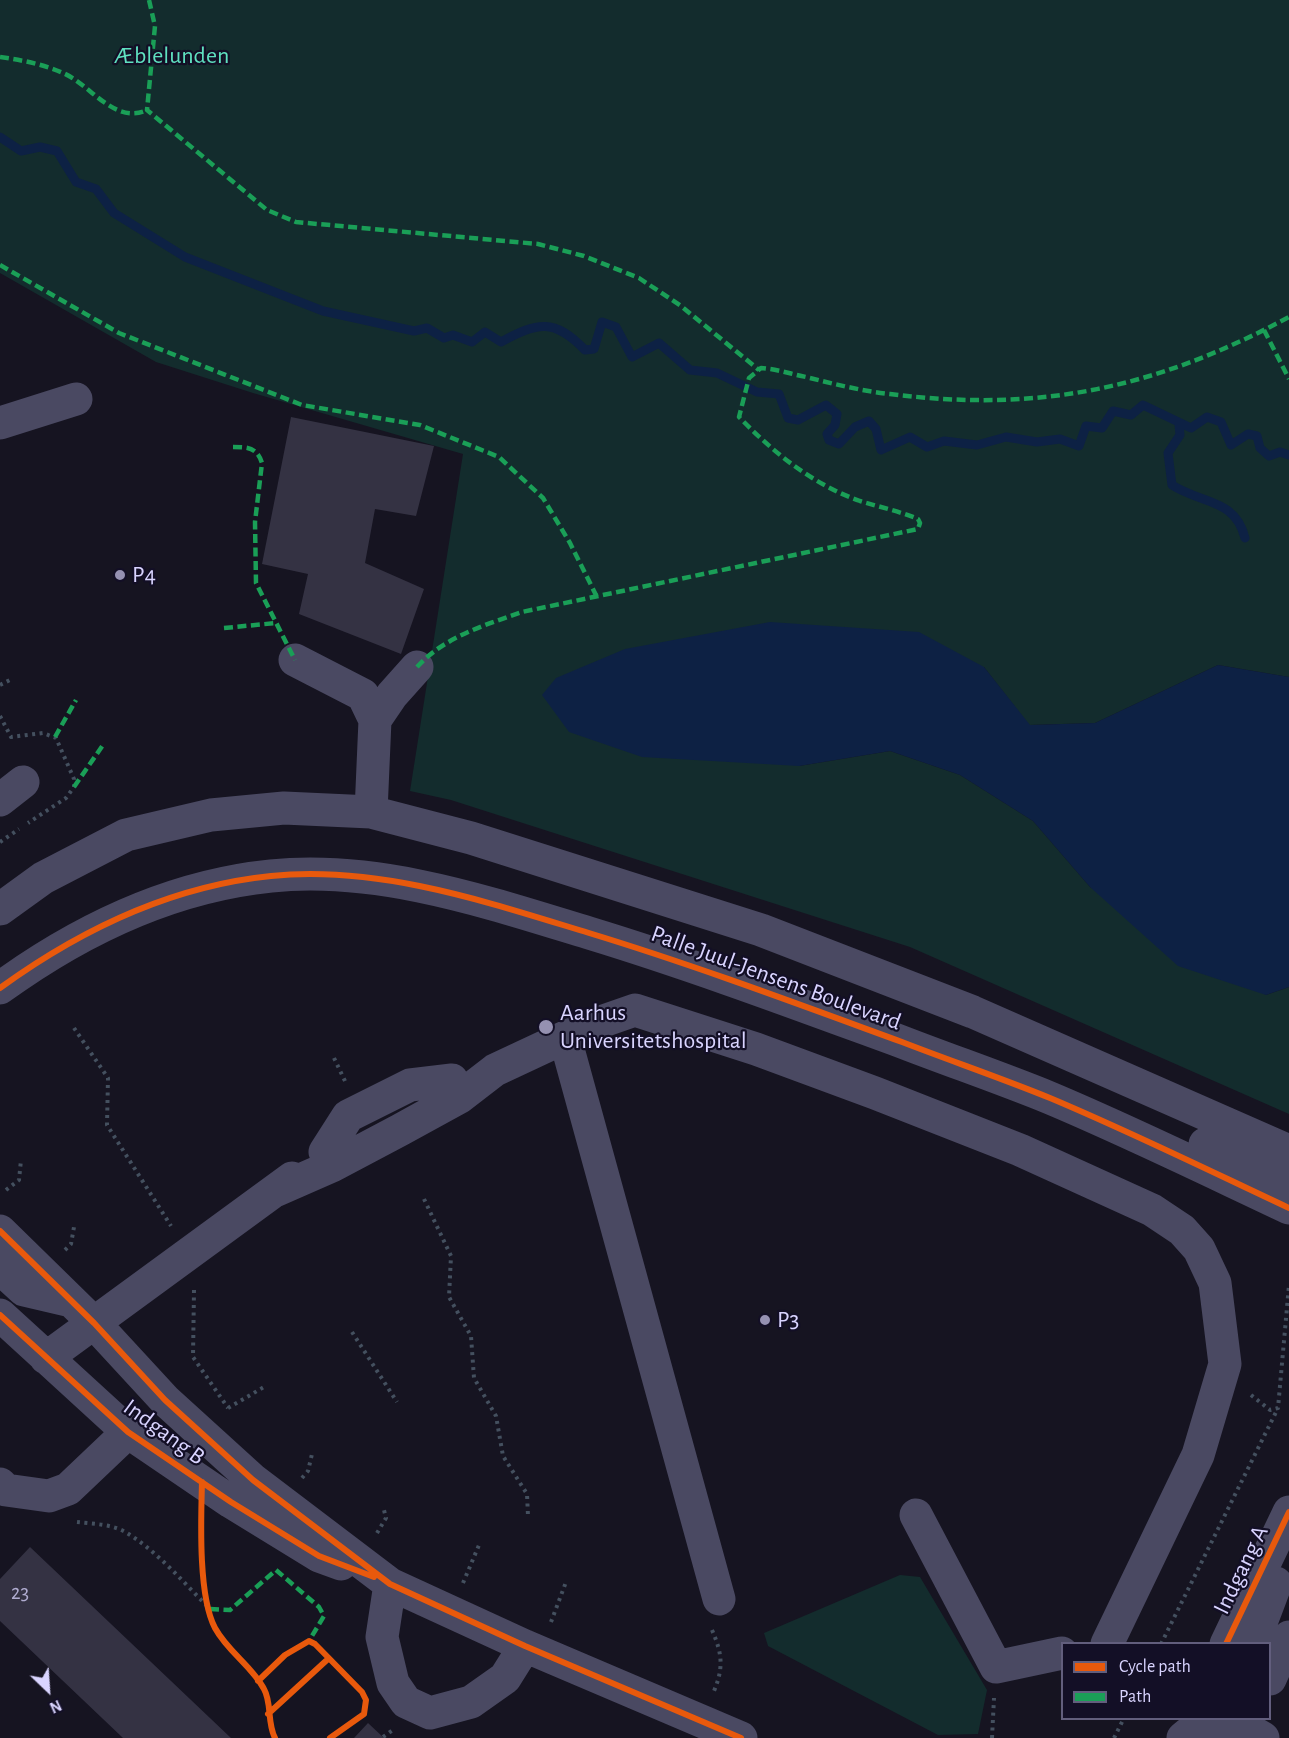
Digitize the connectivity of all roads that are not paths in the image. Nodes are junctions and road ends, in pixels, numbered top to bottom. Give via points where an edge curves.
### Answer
1 (76, 399) dead end
2 (0, 423) edge
3 (295, 660) dead end
4 (417, 667) dead end
5 (375, 720) junction
6 (371, 812) junction
7 (0, 909) edge
8 (0, 988) edge
9 (565, 1038) junction
10 (1051, 1099) junction
11 (1289, 1150) edge
12 (1289, 1182) edge
13 (1289, 1208) edge
14 (0, 1231) edge
15 (0, 1268) edge
16 (71, 1301) junction
17 (0, 1315) edge
18 (94, 1323) junction
19 (46, 1358) junction
20 (128, 1432) junction
21 (0, 1484) edge
22 (1289, 1512) edge
23 (916, 1515) dead end
24 (1289, 1519) edge
25 (390, 1584) junction
26 (719, 1599) dead end
27 (1289, 1637) edge
28 (1108, 1642) edge
29 (1227, 1642) edge
30 (1254, 1642) edge
31 (525, 1646) junction
32 (1061, 1653) edge
33 (1271, 1675) edge
34 (1190, 1720) edge
35 (1240, 1729) edge
36 (741, 1738) edge
37 (1182, 1738) edge

1 - 2 street
3 - 5 street via 363,695
4 - 5 street
5 - 6 street
6 - 7 street, Palle Juul-Jensens Boulevard via 284,808 211,814 126,835 43,878
6 - 11 street, Palle Juul-Jensens Boulevard via 471,838 761,930 973,1012
8 - 10 street, Palle Juul-Jensens Boulevard via 101,925 180,893 271,876 329,875 421,886 652,952
9 - 18 street via 455,1088 275,1191
9 - 26 street
9 - 28 street via 635,1010 756,1049 1020,1150 1152,1210 1182,1230 1199,1249 1215,1282 1225,1364 1198,1455
10 - 12 street via 1190,1137
10 - 13 street, Palle Juul-Jensens Boulevard
14 - 16 street
15 - 16 street via 24,1290
16 - 18 street
17 - 19 street, Indgang B
18 - 19 street
18 - 25 street via 165,1400 253,1480
19 - 20 street, Indgang B
20 - 21 street via 68,1489 49,1496 6,1490
20 - 25 street, Indgang B via 319,1556
22 - 29 street, Indgang A
23 - 32 street via 996,1667
24 - 30 street via 1276,1582
25 - 31 street
25 - 31 street via 381,1637 393,1683 406,1702 429,1713 471,1702 505,1678
27 - 33 street
31 - 36 street
34 - 37 street
35 - 37 street via 1200,1726

